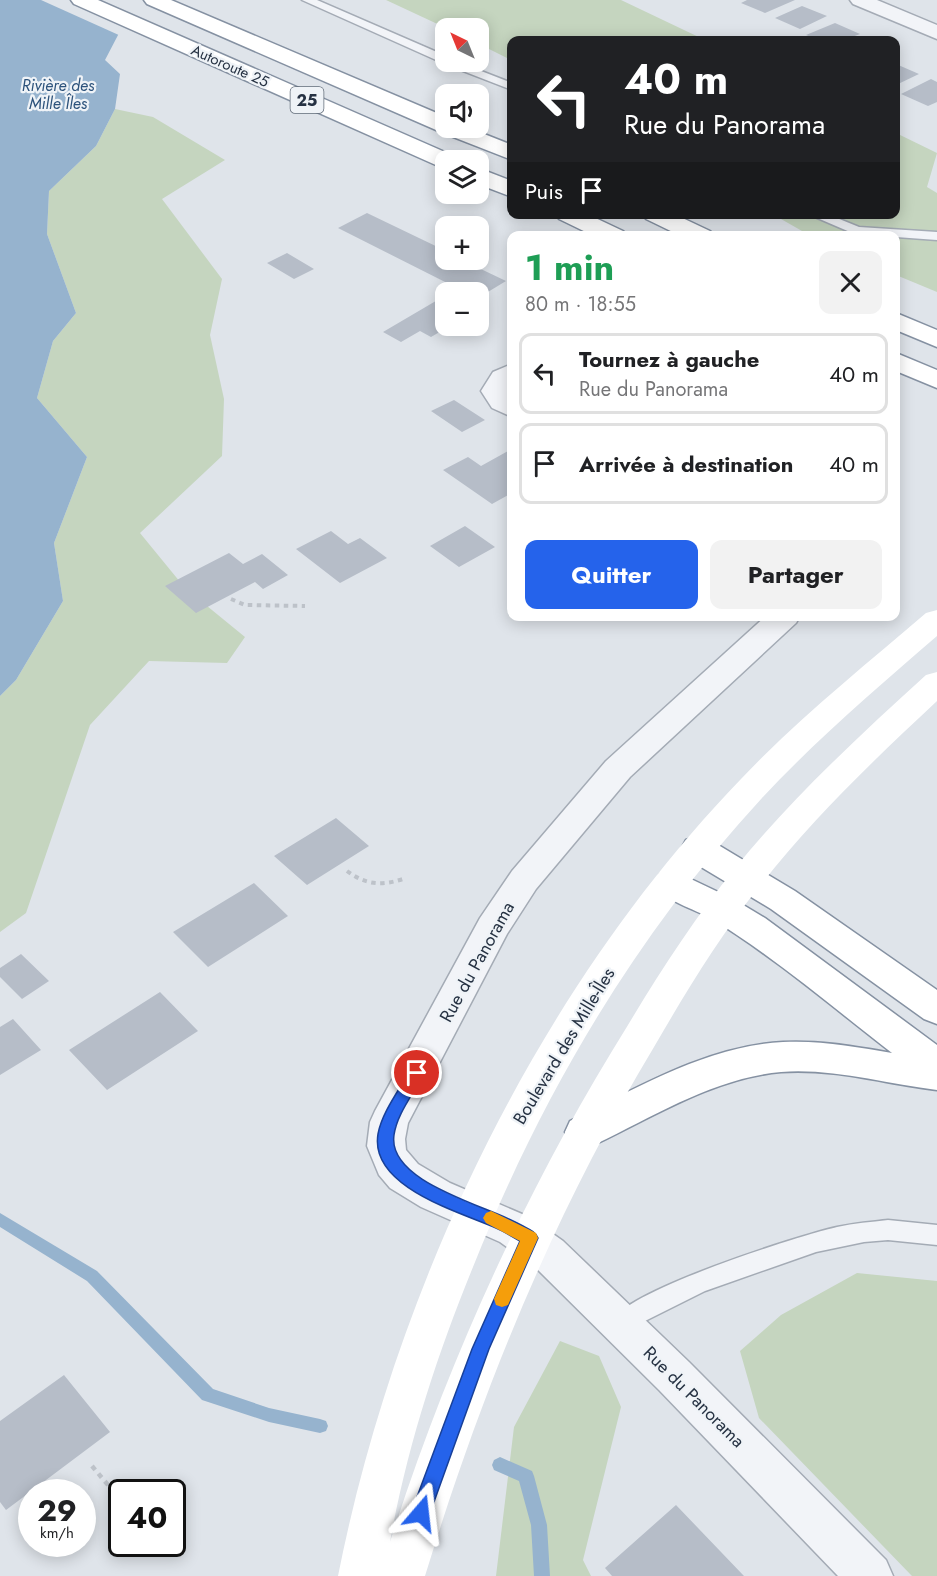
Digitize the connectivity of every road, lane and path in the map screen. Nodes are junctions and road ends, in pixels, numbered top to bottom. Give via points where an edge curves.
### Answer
1 (81, 0) edge
2 (154, 0) edge
3 (308, 0) edge
4 (860, 0) edge
5 (937, 33) edge
6 (435, 55) edge
7 (475, 72) edge
8 (507, 85) edge
9 (435, 120) edge
10 (475, 138) edge
11 (507, 151) edge
12 (435, 156) edge
13 (489, 180) edge
14 (507, 188) edge
15 (578, 219) edge
16 (665, 219) edge
17 (827, 219) edge
18 (604, 231) edge
19 (691, 231) edge
20 (857, 231) edge
21 (900, 234) edge
22 (937, 236) edge
23 (900, 323) edge
24 (937, 339) edge
25 (900, 363) edge
26 (507, 375) edge
27 (937, 380) edge
28 (507, 406) edge
29 (231, 599) dead end
30 (306, 606) dead end
31 (937, 620) edge
32 (780, 621) edge
33 (937, 683) edge
34 (698, 849) junction
35 (347, 871) dead end
36 (747, 877) junction
37 (403, 879) dead end
38 (672, 883) junction
39 (723, 909) junction
40 (937, 1009) edge
41 (937, 1066) edge
42 (937, 1075) edge
43 (584, 1132) junction
44 (476, 1211) junction
45 (937, 1235) edge
46 (530, 1238) junction
47 (621, 1323) junction
48 (92, 1466) dead end
49 (108, 1485) edge
50 (361, 1576) edge
51 (402, 1576) edge
52 (870, 1576) edge

1 - 12 main road, Autoroute 25 / 25
2 - 9 main road, Autoroute 25 / 25
3 - 6 lane
4 - 5 street
7 - 8 lane
10 - 11 main road
13 - 14 main road
15 - 18 main road
16 - 19 main road
17 - 20 lane
21 - 22 lane
23 - 24 main road
25 - 27 main road
26 - 28 street via 494,391
29 - 30 path via 245,604
31 - 34 main road, Boulevard des Mille-Îles via 805,736
32 - 44 street, Rue du Panorama via 618,769 524,880 492,928 389,1122 387,1151 396,1168 443,1198
33 - 36 main road via 820,794
34 - 36 main road
34 - 38 main road, Boulevard des Mille-Îles
35 - 37 path via 371,885
36 - 39 main road
36 - 40 main road
38 - 39 main road
38 - 44 main road, Boulevard des Mille-Îles via 608,970 552,1060 522,1112
39 - 41 main road
39 - 43 main road via 639,1037
42 - 43 main road via 812,1057 749,1061 696,1078
43 - 46 main road
44 - 46 street, Rue du Panorama
44 - 50 main road, Boulevard des Mille-Îles via 410,1379 378,1485
45 - 47 lane via 913,1230 868,1230 810,1243 676,1291
46 - 47 street, Rue du Panorama
46 - 51 main road via 453,1420
47 - 52 street, Rue du Panorama
48 - 49 path

